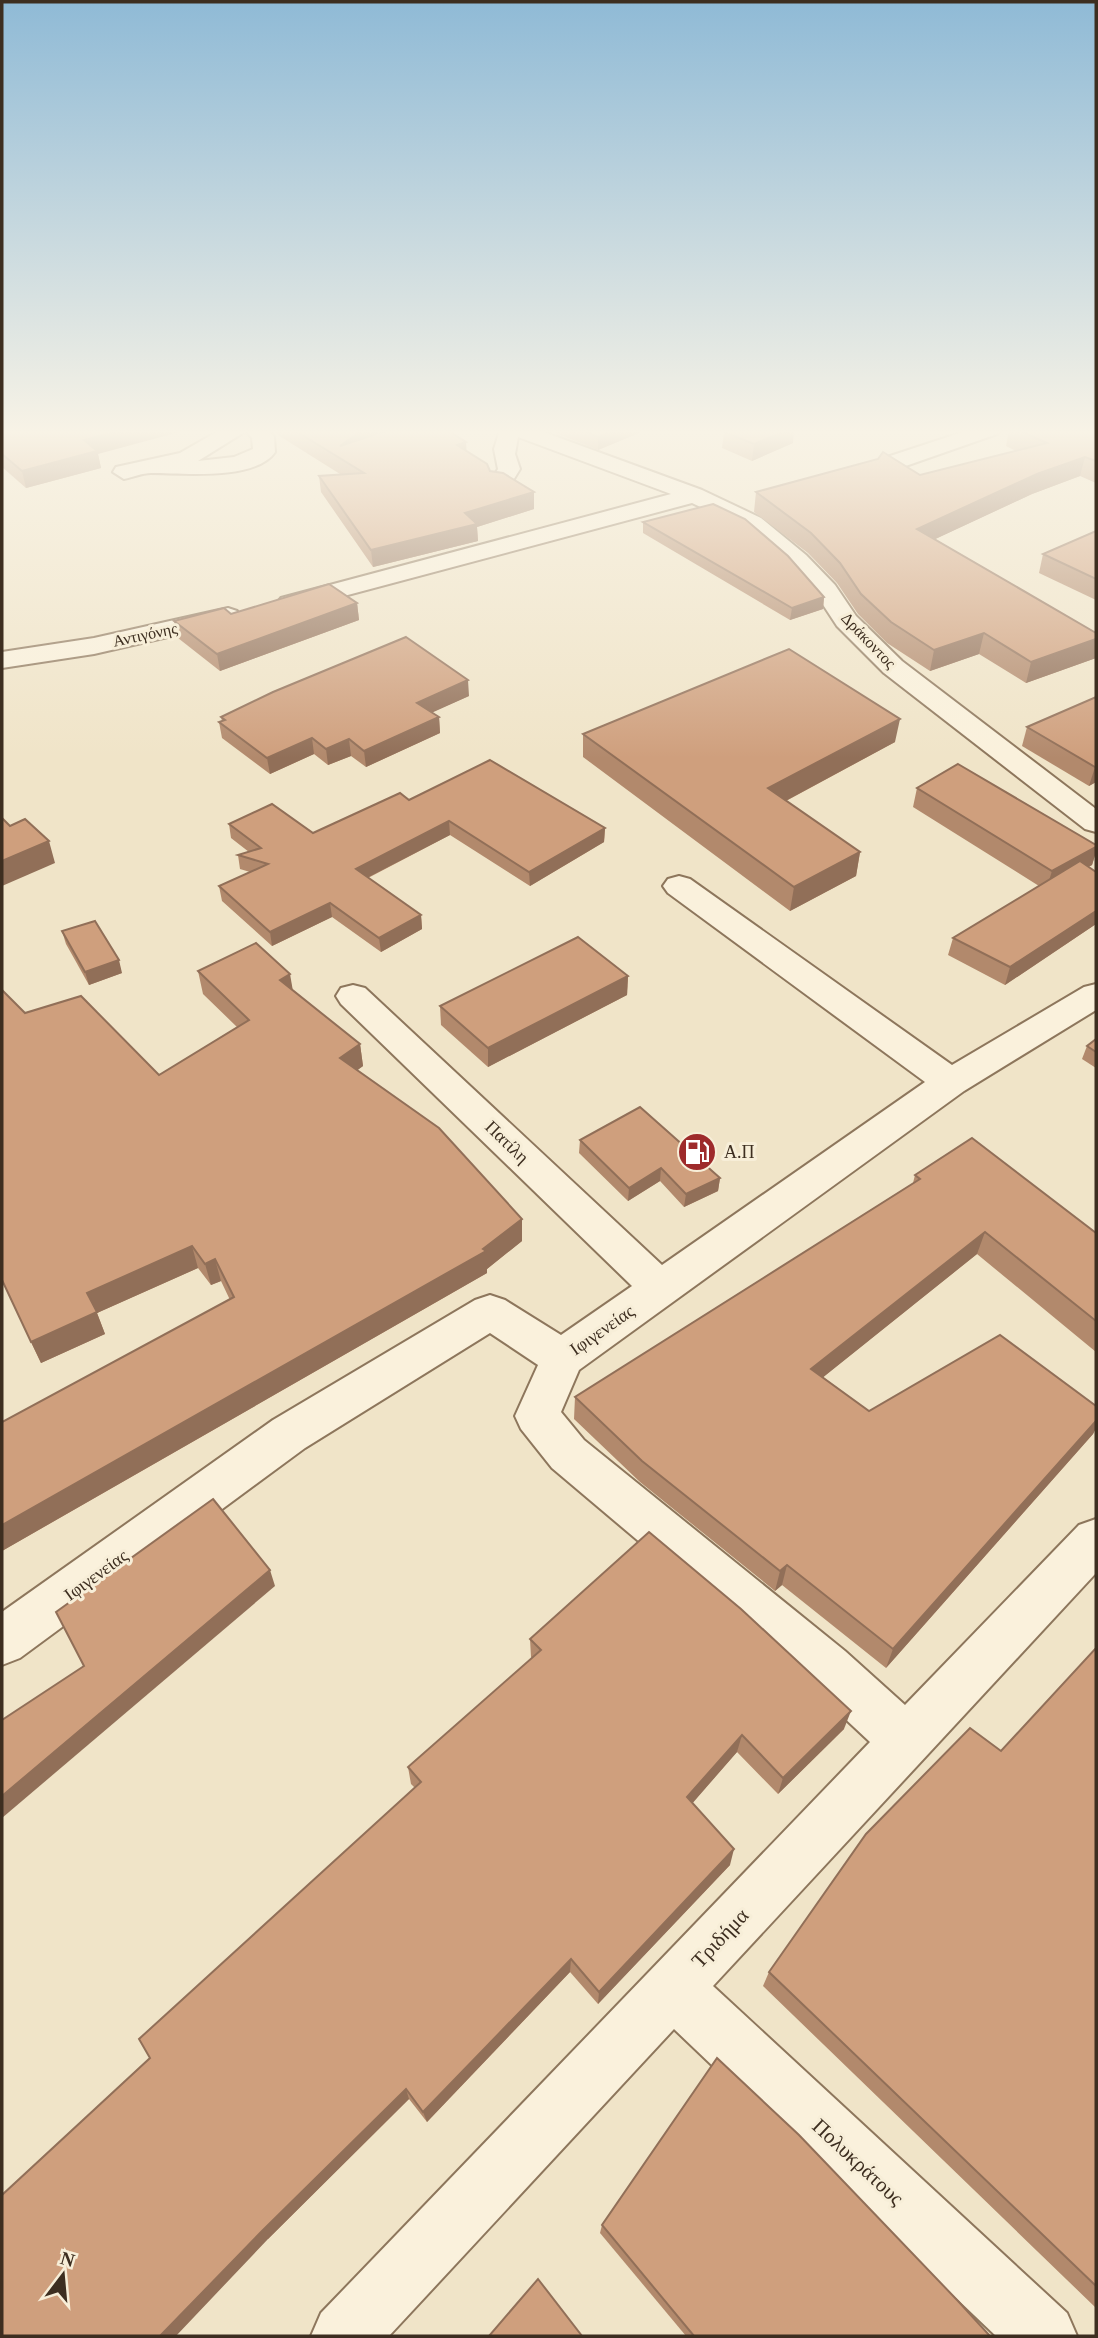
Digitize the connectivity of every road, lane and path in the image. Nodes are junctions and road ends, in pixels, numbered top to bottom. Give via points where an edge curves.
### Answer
1 (526, 539) edge
2 (772, 539) edge
3 (2, 660) edge
4 (1096, 823) edge
5 (679, 886) dead end
6 (1096, 995) edge
7 (353, 996) dead end
8 (951, 1082) junction
9 (661, 1289) junction
10 (562, 1358) junction
11 (1096, 1540) edge
12 (2, 1641) edge
13 (906, 1741) junction
14 (673, 1988) junction
15 (344, 2336) edge
16 (1044, 2336) edge

1 - 3 street, Αντιγόνης via 263,608 94,646
2 - 4 street, Δράκοντος via 826,590 846,621 893,667
5 - 8 street
6 - 8 street, Ιφιγενείας
7 - 9 street, Πατίλη
8 - 9 street, Ιφιγενείας
9 - 10 street, Ιφιγενείας
10 - 12 street, Ιφιγενείας via 490,1312 289,1434
10 - 13 street via 537,1416 568,1454 827,1668
11 - 13 street, Τριδήμα
13 - 14 street, Τριδήμα
14 - 15 street, Τριδήμα
14 - 16 street, Πολυκράτους

